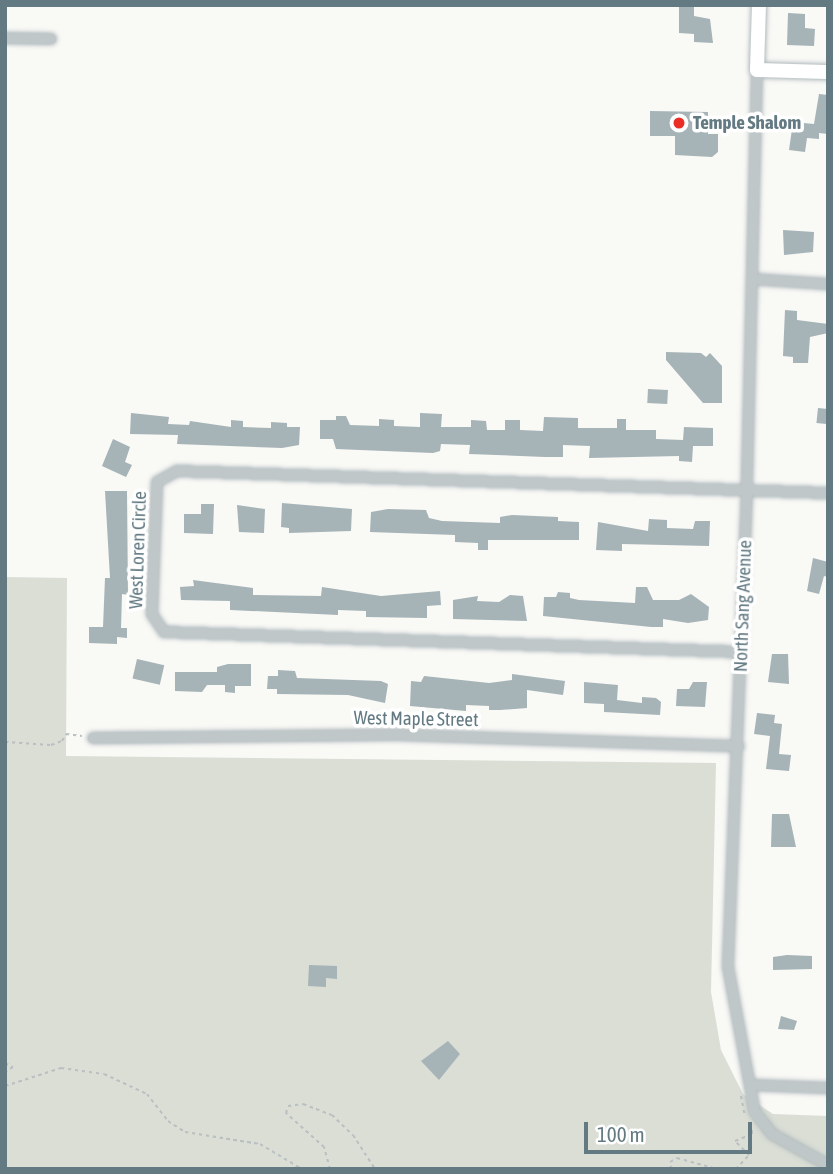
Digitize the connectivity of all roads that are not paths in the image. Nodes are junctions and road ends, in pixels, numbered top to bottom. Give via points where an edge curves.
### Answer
1 (759, 5) edge
2 (5, 38) edge
3 (51, 39) dead end
4 (757, 70) junction
5 (828, 72) edge
6 (752, 279) junction
7 (828, 284) edge
8 (747, 491) junction
9 (828, 493) edge
10 (740, 652) junction
11 (93, 738) road end
12 (738, 746) junction
13 (752, 1085) junction
14 (828, 1088) edge
15 (828, 1165) edge

1 - 4 street, North Sang Avenue
2 - 3 street
4 - 5 street
4 - 6 street, North Sang Avenue
6 - 7 street
6 - 8 street, North Sang Avenue
8 - 9 street
8 - 10 street, North Sang Avenue
8 - 10 street, West Loren Circle via 177,471 161,477 155,490 152,614 164,632
10 - 12 street, North Sang Avenue
11 - 12 street, West Maple Street via 402,735
12 - 13 street, North Sang Avenue via 728,967
13 - 14 street
13 - 15 street, North Sang Avenue via 755,1112 772,1134

